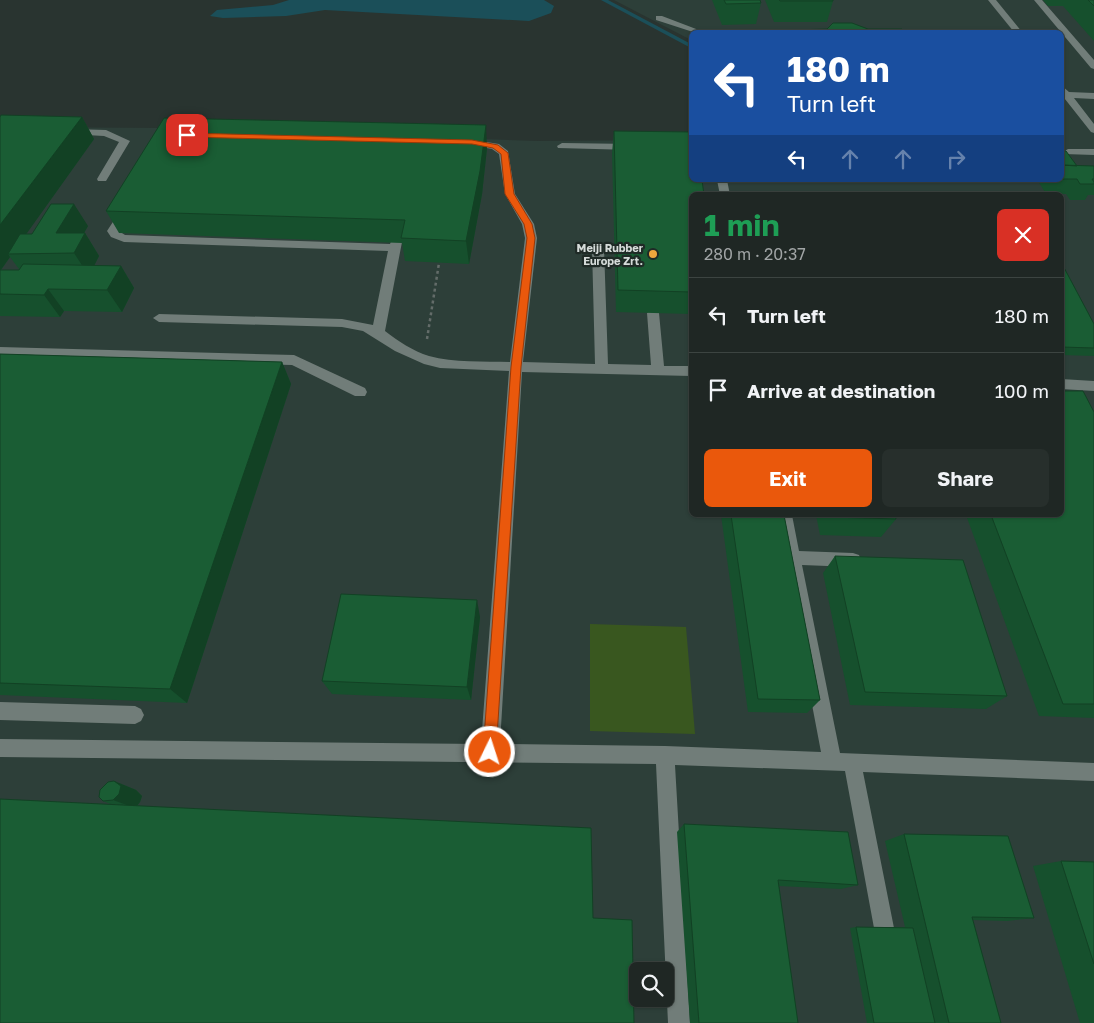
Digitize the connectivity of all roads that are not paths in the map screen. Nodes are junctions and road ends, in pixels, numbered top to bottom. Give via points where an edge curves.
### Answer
1 (992, 0) edge
2 (1038, 0) edge
3 (659, 18) dead end
4 (694, 30) edge
5 (1016, 30) edge
6 (1063, 30) edge
7 (1064, 31) edge
8 (1094, 66) edge
9 (1065, 95) edge
10 (1094, 96) edge
11 (1094, 130) edge
12 (59, 132) edge
13 (453, 142) edge
14 (562, 146) dead end
15 (641, 147) edge
16 (1068, 152) edge
17 (1094, 152) edge
18 (102, 180) dead end
19 (133, 198) edge
20 (598, 248) dead end
21 (653, 313) edge
22 (159, 318) dead end
23 (378, 332) junction
24 (0, 352) edge
25 (516, 367) junction
26 (602, 369) junction
27 (658, 370) junction
28 (689, 371) edge
29 (1064, 384) edge
30 (1094, 386) edge
31 (360, 392) dead end
32 (784, 517) edge
33 (792, 558) junction
34 (871, 560) edge
35 (0, 710) edge
36 (135, 715) dead end
37 (0, 748) edge
38 (490, 752) junction
39 (665, 755) junction
40 (842, 762) junction
41 (1094, 772) edge
42 (884, 928) edge
43 (679, 1023) edge

1 - 5 street
2 - 6 street
3 - 4 street
7 - 8 street
9 - 10 street
9 - 11 street
12 - 18 street via 106,133 125,141
13 - 25 street via 484,143 504,153 510,194 528,224 531,238
14 - 15 street
16 - 17 street
19 - 23 street via 113,231 115,235 124,238 395,245
20 - 26 street
21 - 27 street
22 - 23 street via 342,323
23 - 25 street via 400,348 424,359 440,363
24 - 31 street via 294,360
25 - 26 street
25 - 38 street
26 - 27 street
27 - 28 street
29 - 30 street
32 - 33 street
33 - 34 street
33 - 40 street
35 - 36 street
37 - 38 street
38 - 39 street
39 - 40 street
39 - 43 street
40 - 41 street
40 - 42 street

